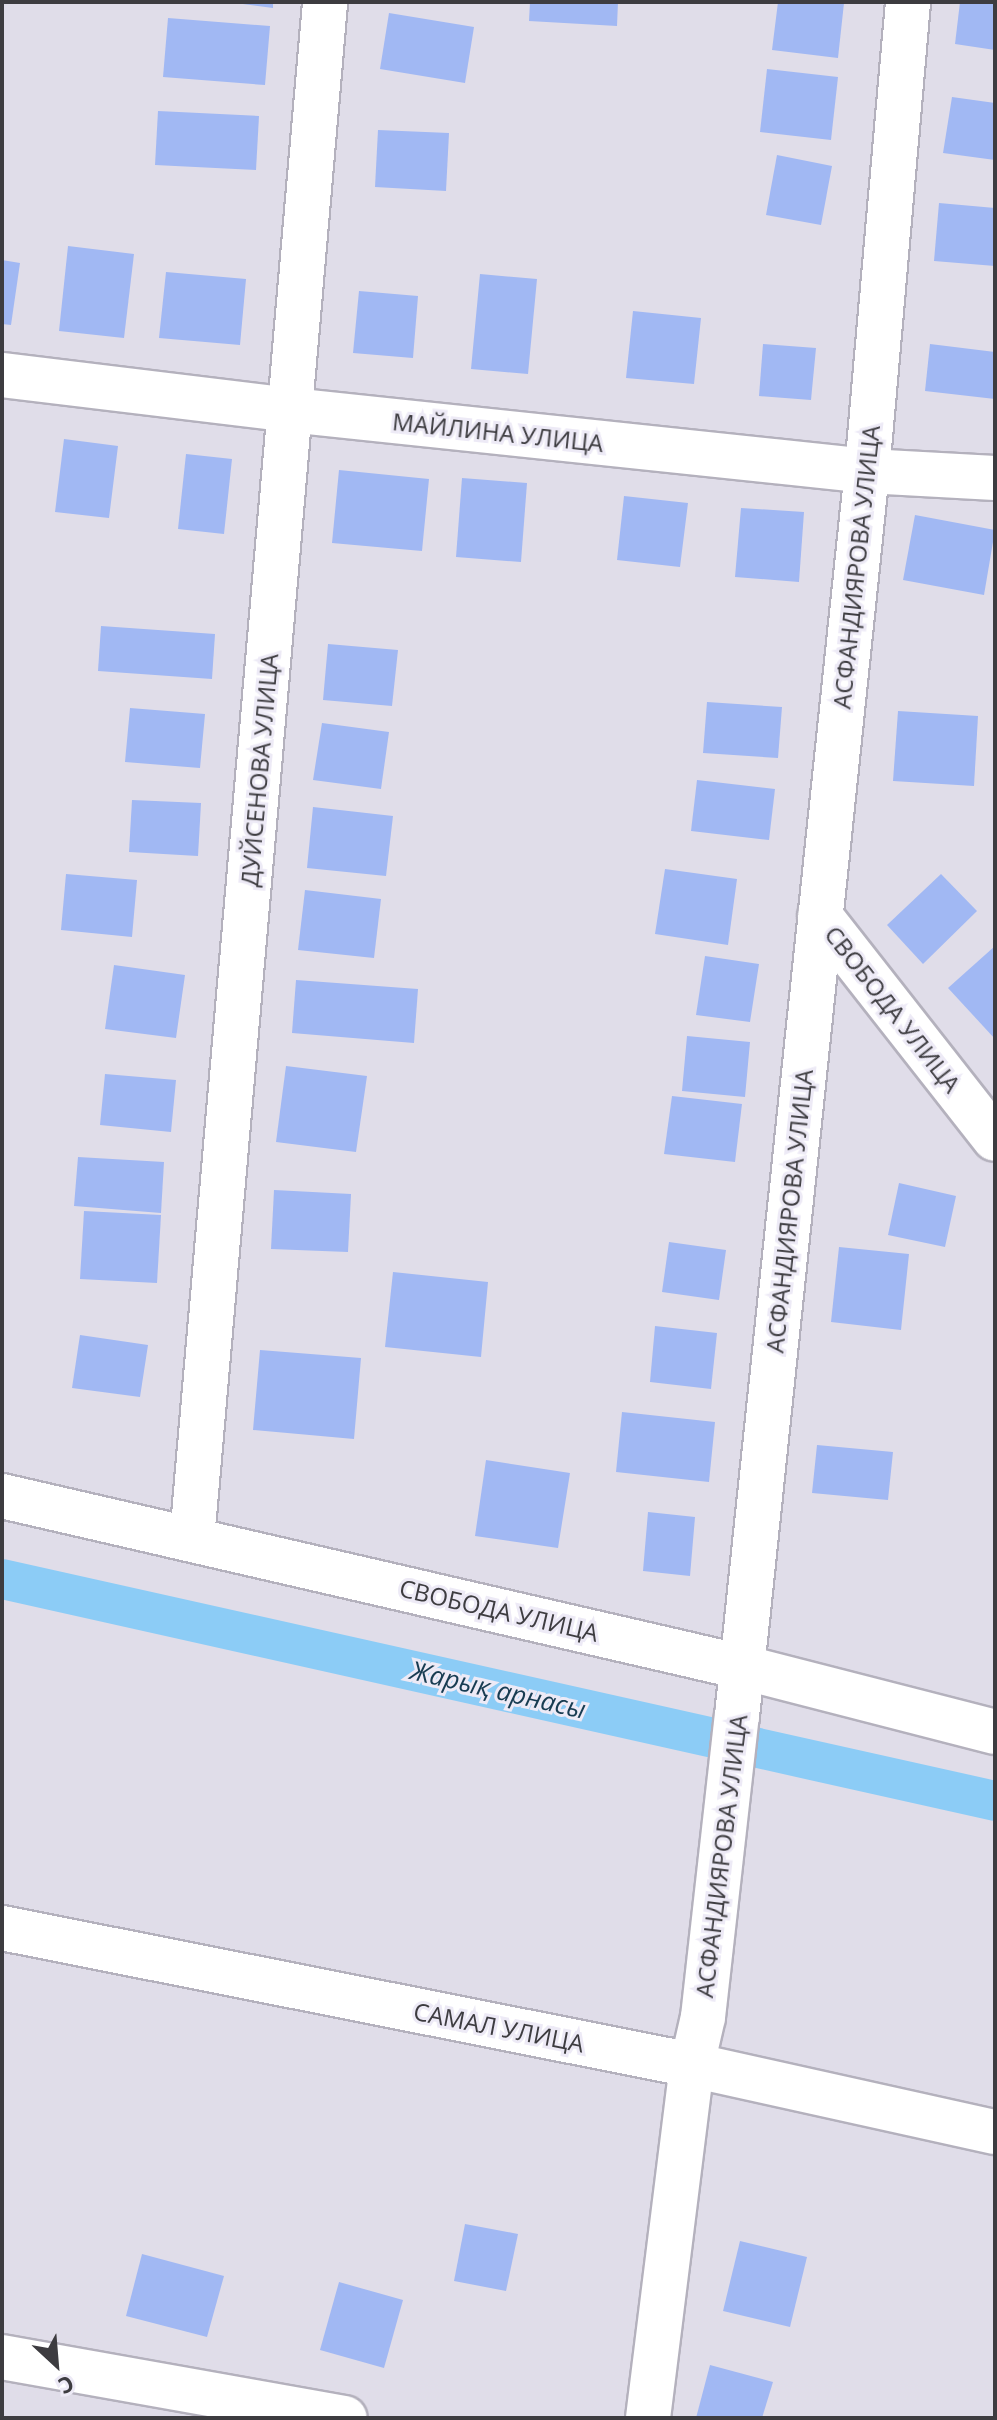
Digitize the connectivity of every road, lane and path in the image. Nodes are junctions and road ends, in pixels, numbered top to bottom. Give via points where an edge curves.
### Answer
1 (325, 2) edge
2 (908, 2) edge
3 (2, 375) edge
4 (290, 410) junction
5 (867, 471) junction
6 (995, 478) edge
7 (820, 916) junction
8 (995, 1139) edge
9 (2, 1496) edge
10 (192, 1539) junction
11 (742, 1667) junction
12 (995, 1732) edge
13 (2, 1928) edge
14 (692, 2065) junction
15 (995, 2132) edge
16 (2, 2357) edge
17 (345, 2418) edge
18 (648, 2418) edge

1 - 4 street, ДУЙСЕНОВА УЛИЦА
2 - 5 street, АСФАНДИЯРОВА УЛИЦА
3 - 4 street, МАЙЛИНА УЛИЦА
4 - 5 street, МАЙЛИНА УЛИЦА
4 - 10 street, ДУЙСЕНОВА УЛИЦА
5 - 6 street, МАЙЛИНА УЛИЦА
5 - 7 street, АСФАНДИЯРОВА УЛИЦА
7 - 8 street, СВОБОДА УЛИЦА
7 - 11 street, АСФАНДИЯРОВА УЛИЦА
9 - 10 street, СВОБОДА УЛИЦА
10 - 11 street, СВОБОДА УЛИЦА
11 - 12 street, СВОБОДА УЛИЦА
11 - 14 street, АСФАНДИЯРОВА УЛИЦА via 703,2017
13 - 14 street, САМАЛ УЛИЦА
14 - 15 street, САМАЛ УЛИЦА
14 - 18 street, АСФАНДИЯРОВА УЛИЦА
16 - 17 street

